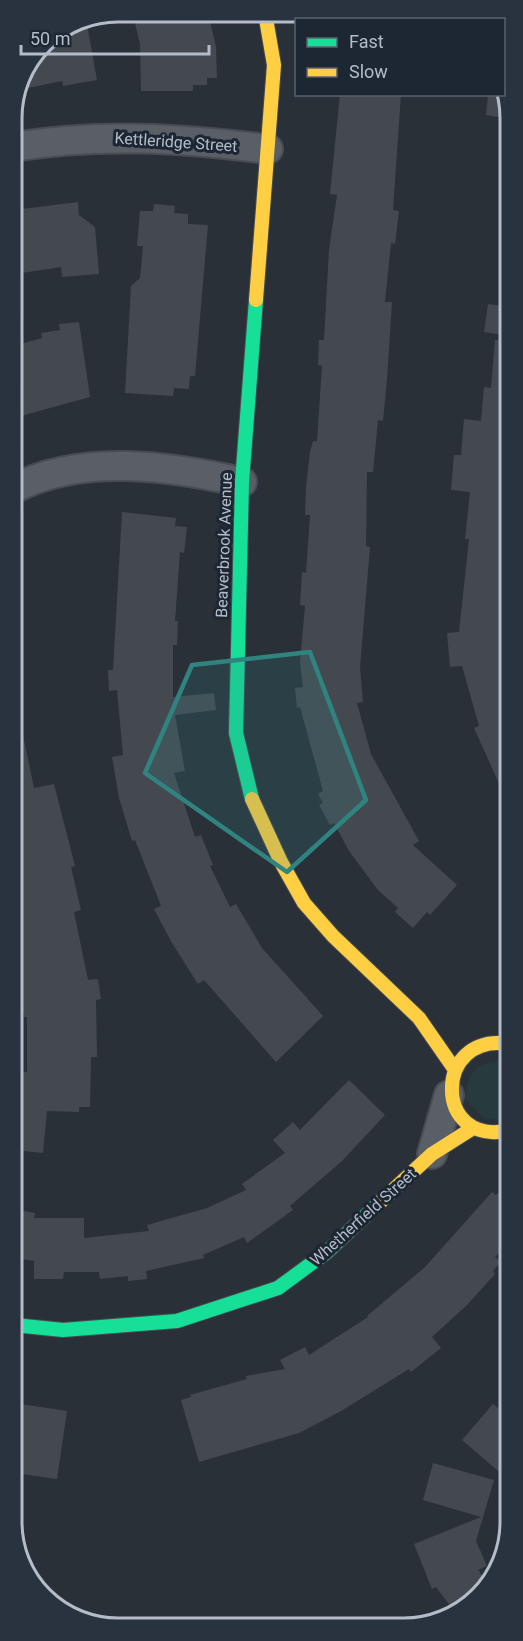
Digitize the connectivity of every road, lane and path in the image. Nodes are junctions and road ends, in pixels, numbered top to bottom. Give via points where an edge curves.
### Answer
1 (267, 23) edge
2 (23, 145) edge
3 (268, 150) junction
4 (242, 482) junction
5 (23, 484) edge
6 (419, 1018) junction
7 (446, 1030) dead end
8 (462, 1037) dead end
9 (500, 1042) edge
10 (477, 1044) junction
11 (453, 1067) junction
12 (449, 1095) junction
13 (473, 1128) junction
14 (500, 1133) edge
15 (432, 1154) junction
16 (23, 1326) edge

1 - 3 street, Beaverbrook Avenue via 274,65
2 - 3 street, Kettleridge Street via 128,136
3 - 4 street, Beaverbrook Avenue
4 - 5 street via 160,468 88,467
4 - 6 street, Beaverbrook Avenue via 236,733 252,798 304,903
6 - 7 street, Beaverbrook Avenue
6 - 11 street, Beaverbrook Avenue
8 - 10 street
9 - 10 street
10 - 11 street
11 - 12 street
12 - 13 street via 456,1111
12 - 15 street
13 - 14 street
13 - 15 street, Whetherfield Street
15 - 16 street, Whetherfield Street via 327,1252 278,1288 177,1321 63,1330

